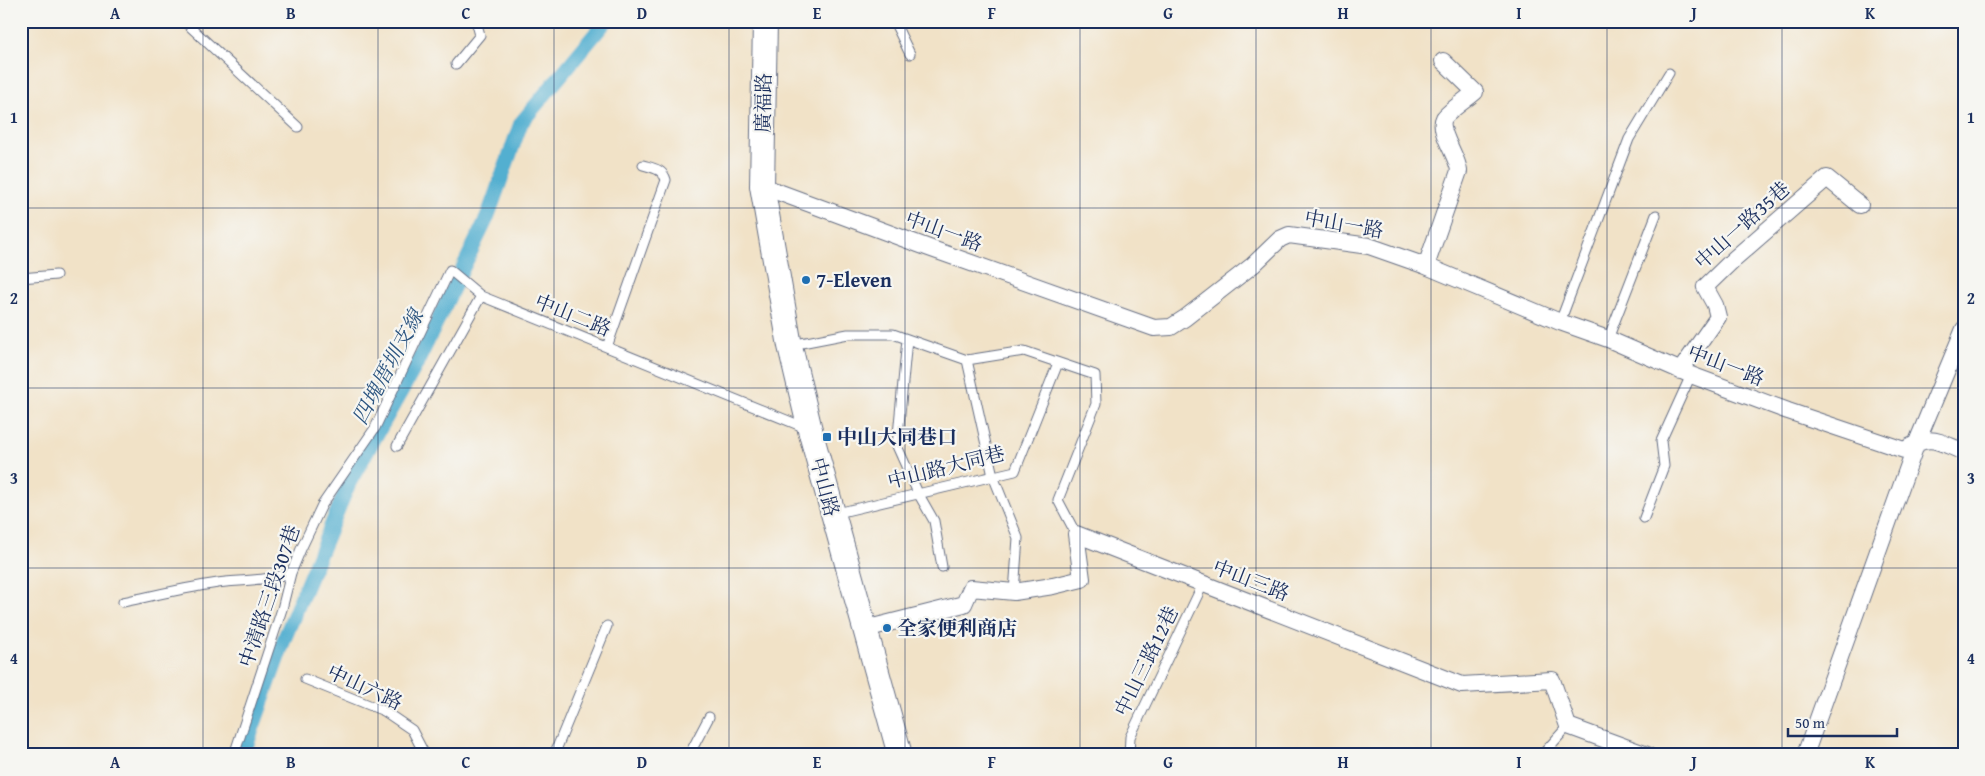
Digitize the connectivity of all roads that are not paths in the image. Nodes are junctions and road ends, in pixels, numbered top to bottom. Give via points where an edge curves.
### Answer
1 (184, 21) edge
2 (476, 21) edge
3 (765, 21) edge
4 (894, 21) edge
5 (910, 54) dead end
6 (1443, 62) dead end
7 (456, 64) dead end
8 (1669, 73) dead end
9 (298, 127) dead end
10 (643, 165) dead end
11 (762, 186) junction
12 (1860, 205) dead end
13 (1656, 215) dead end
14 (1426, 266) junction
15 (450, 270) joint
16 (56, 275) dead end
17 (21, 278) edge
18 (481, 296) junction
19 (1560, 322) junction
20 (1964, 329) edge
21 (907, 339) junction
22 (1608, 339) junction
23 (790, 346) junction
24 (606, 347) junction
25 (967, 360) junction
26 (1058, 362) junction
27 (1686, 373) junction
28 (810, 430) junction
29 (1917, 442) junction
30 (397, 446) dead end
31 (1964, 452) edge
32 (993, 476) junction
33 (918, 493) junction
34 (833, 514) junction
35 (1644, 518) dead end
36 (1076, 534) junction
37 (942, 567) dead end
38 (291, 574) junction
39 (1203, 584) junction
40 (1014, 592) junction
41 (122, 602) dead end
42 (607, 626) dead end
43 (865, 629) junction
44 (306, 679) dead end
45 (709, 717) dead end
46 (1568, 726) junction
47 (234, 755) edge
48 (425, 755) edge
49 (554, 755) edge
50 (689, 755) edge
51 (900, 755) edge
52 (1129, 755) edge
53 (1542, 755) edge
54 (1647, 755) edge
55 (1805, 755) edge

1 - 9 lane
2 - 7 lane via 480,35
3 - 11 main road, 廣福路
4 - 5 lane
6 - 14 street via 1475,92 1444,118 1442,125 1443,134 1458,161 1459,171
8 - 19 lane via 1629,139
10 - 24 lane via 664,173 666,180
11 - 14 street, 中山一路 via 1154,328 1171,327 1185,318 1288,235 1368,246
11 - 23 main road, 中山路
12 - 27 street, 中山一路35巷 via 1827,178 1734,258 1705,287 1718,318
13 - 22 lane
14 - 19 street, 中山一路
15 - 18 lane, 中山二路
15 - 38 lane, 中清路三段307巷 via 376,428 322,505
16 - 17 lane
18 - 24 lane, 中山二路
18 - 30 lane
19 - 22 street, 中山一路
20 - 29 street
21 - 23 lane via 893,334 848,334
21 - 25 lane
21 - 33 lane via 897,446
22 - 27 street, 中山一路
23 - 28 main road, 中山路
24 - 28 lane, 中山二路
25 - 26 lane via 1024,351
25 - 32 lane
26 - 32 lane, 中山路大同巷 via 1015,471
26 - 36 lane via 1095,375 1096,404 1058,500
27 - 29 street, 中山一路 via 1788,412 1904,450
27 - 35 lane via 1660,441 1664,466
28 - 34 main road, 中山路
29 - 31 street, 中山一路 via 1930,439
29 - 55 street
32 - 33 lane, 中山路大同巷
32 - 40 lane via 1018,538
33 - 34 lane, 中山路大同巷
33 - 37 lane via 934,521
34 - 43 main road, 中山路
36 - 39 street, 中山三路
36 - 40 street via 1082,579
38 - 41 lane via 271,580 197,586
38 - 47 lane, 中清路三段307巷
39 - 46 street, 中山三路 via 1462,685 1552,680
39 - 52 lane, 中山三路12巷 via 1130,737
40 - 43 street via 971,588 964,604
42 - 49 lane
43 - 51 main road, 中山路
44 - 48 lane, 中山六路 via 384,711 412,730
45 - 50 lane
46 - 53 lane
46 - 54 street

